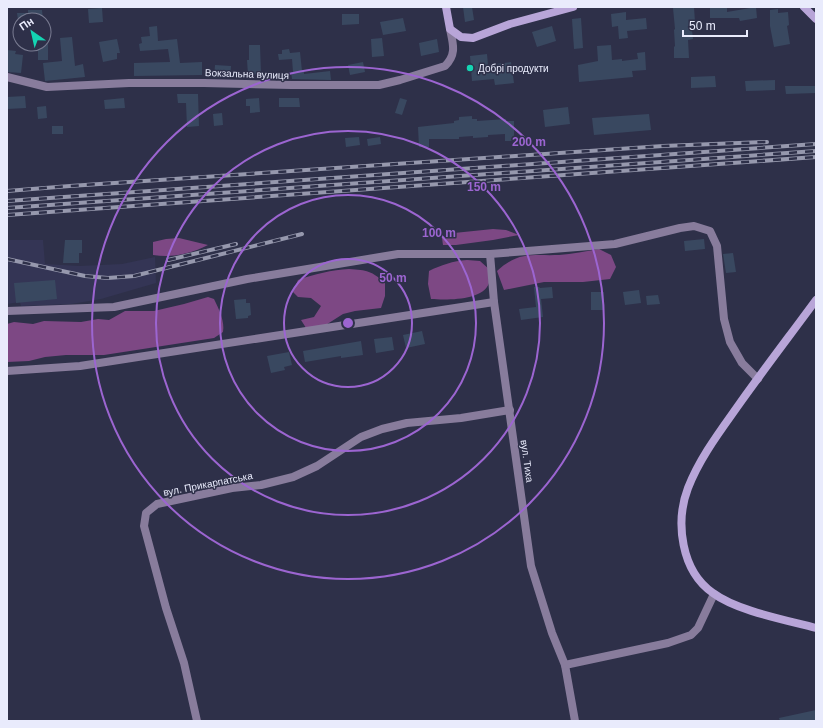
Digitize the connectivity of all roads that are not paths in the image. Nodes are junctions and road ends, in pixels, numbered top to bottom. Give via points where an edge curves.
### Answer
1 (446, 7) edge
2 (573, 7) edge
3 (804, 7) edge
4 (816, 19) edge
5 (450, 29) junction
6 (7, 76) edge
7 (490, 254) junction
8 (816, 300) edge
9 (494, 302) junction
10 (7, 311) edge
11 (7, 371) edge
12 (758, 379) junction
13 (510, 410) junction
14 (714, 594) junction
15 (816, 628) edge
16 (565, 665) junction
17 (197, 721) edge
18 (575, 721) edge

1 - 5 street
2 - 5 street via 510,24 473,38 461,37
3 - 4 street
5 - 6 street, Вокзальна вулиця via 454,48 450,61 445,66 380,85 204,82 47,87
7 - 9 street, вул. Тиха
7 - 10 street via 398,254 247,279 114,307
7 - 12 street via 615,244 694,226 710,231 717,246 724,319 730,342 742,363
8 - 12 street
9 - 11 street via 80,366
9 - 13 street, вул. Тиха
12 - 14 street via 703,456 688,489 684,507 684,547 688,561 699,580
13 - 16 street, вул. Тиха via 531,566
13 - 17 street, вул. Прикарпатська via 407,423 382,429 361,437 318,466 293,477 156,504 146,513 144,526 184,663
14 - 15 street via 748,609
14 - 16 street via 698,628 691,635 668,643
16 - 18 street, вул. Тиха

